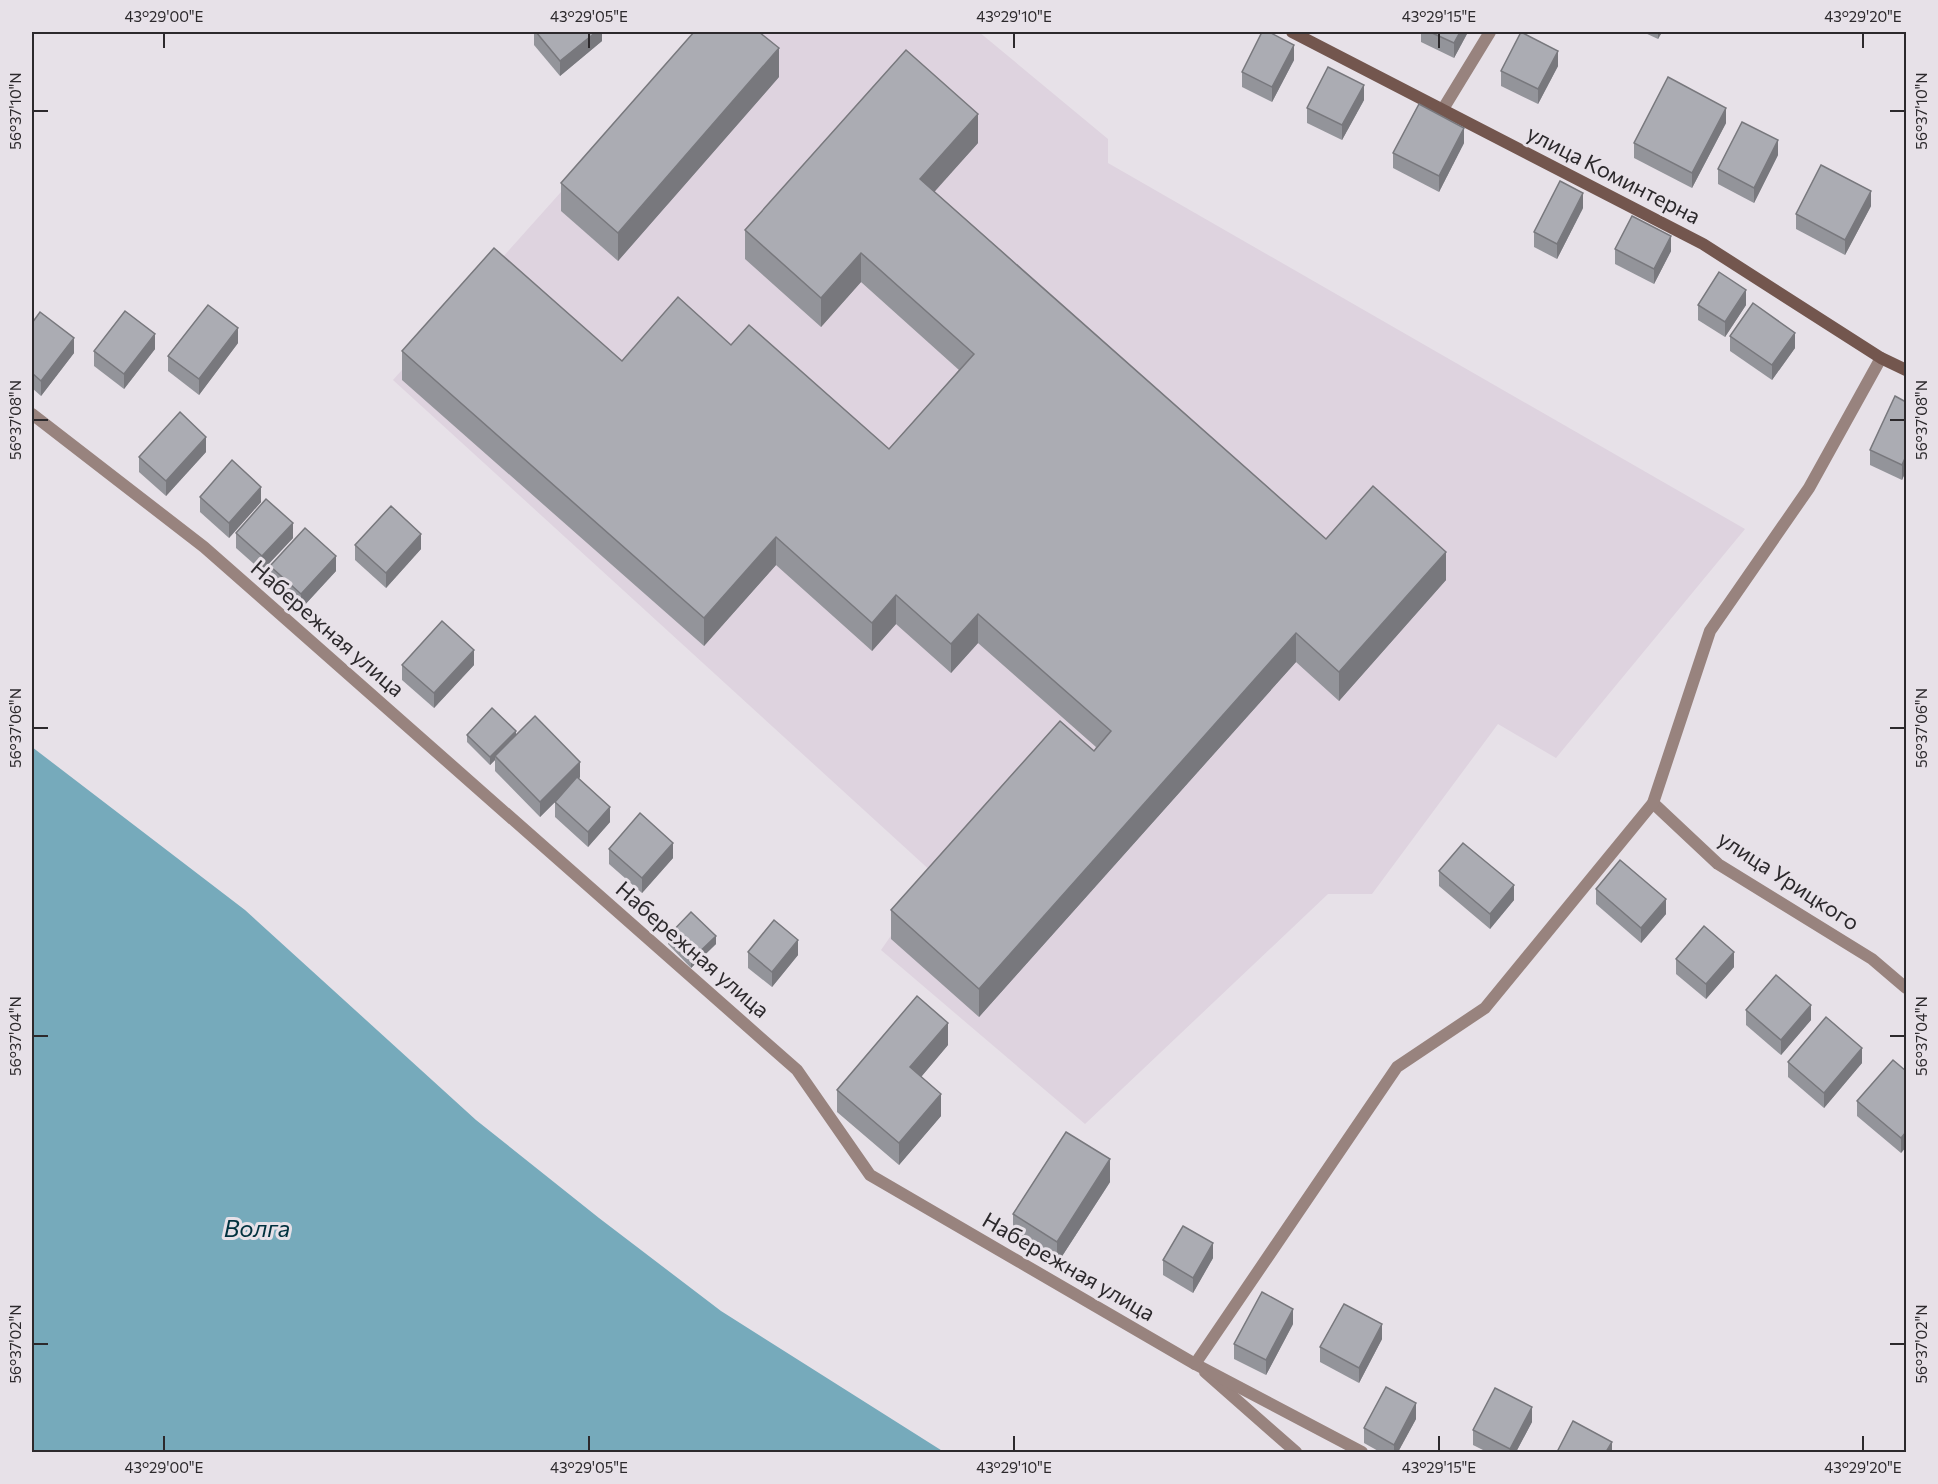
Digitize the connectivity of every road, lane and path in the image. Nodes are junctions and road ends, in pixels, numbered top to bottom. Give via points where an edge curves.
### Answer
1 (1292, 32) edge
2 (1490, 32) edge
3 (1443, 109) junction
4 (1881, 358) junction
5 (1906, 370) edge
6 (32, 414) edge
7 (1653, 803) junction
8 (1906, 988) edge
9 (1195, 1364) junction
10 (1296, 1452) edge
11 (1362, 1452) edge

1 - 3 street, улица Коминтерна
2 - 3 street
3 - 4 street, улица Коминтерна via 1703,244
4 - 5 street, улица Коминтерна
4 - 7 street via 1809,488 1710,631
6 - 9 street, Набережная улица via 204,546 798,1070 870,1175
7 - 8 street, улица Урицкого via 1718,864 1872,959
7 - 9 street via 1485,1008 1397,1067
9 - 10 street
9 - 11 street, Набережная улица

